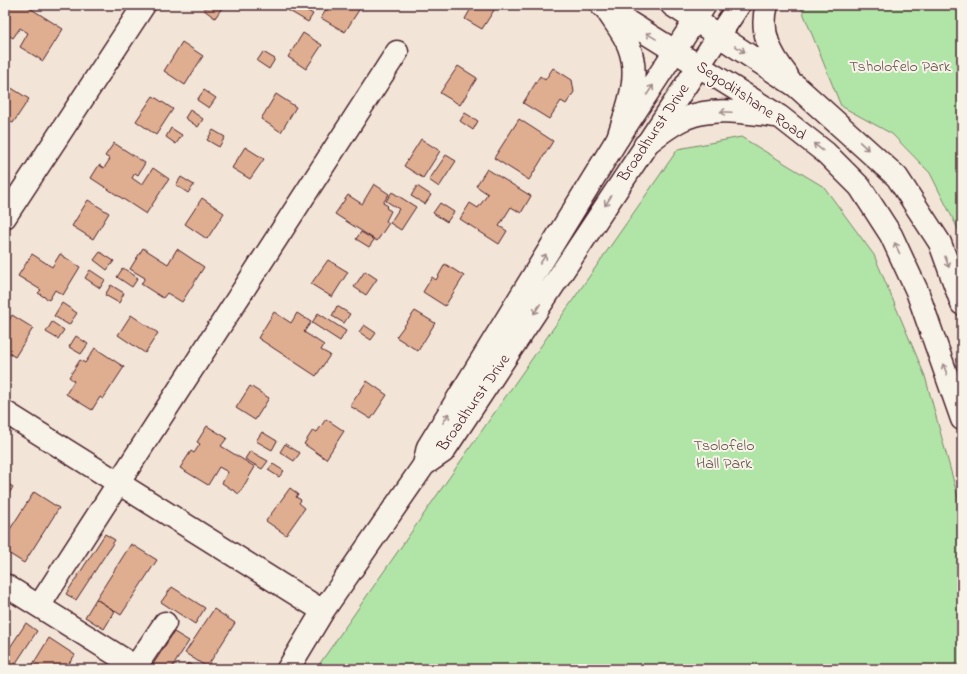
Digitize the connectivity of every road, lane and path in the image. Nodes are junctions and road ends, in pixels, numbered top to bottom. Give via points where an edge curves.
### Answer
1 (144, 5) edge
2 (672, 5) edge
3 (739, 5) edge
4 (767, 5) edge
5 (603, 6) edge
6 (700, 13) edge
7 (718, 36) junction
8 (397, 52) dead end
9 (675, 52) junction
10 (698, 66) junction
11 (796, 86) junction
12 (779, 116) junction
13 (618, 138) junction
14 (645, 145) junction
15 (5, 217) edge
16 (962, 304) edge
17 (5, 412) edge
18 (962, 419) edge
19 (424, 465) junction
20 (119, 483) junction
21 (5, 585) edge
22 (39, 606) junction
23 (323, 611) junction
24 (165, 623) dead end
25 (135, 668) edge
26 (288, 669) edge

1 - 15 street
2 - 6 street, Segoditshane Road
3 - 7 street, Broadhurst Drive
4 - 11 street via 764,23 768,43 772,54
9 -> 5 street, Segoditshane Road
5 - 13 street via 629,46 634,62 634,83
6 - 7 street, Segoditshane Road
6 - 9 street, Broadhurst Drive
7 - 10 street, Broadhurst Drive
7 -> 11 street, Segoditshane Road
8 - 20 street
9 - 10 street, Segoditshane Road
13 -> 9 street, Broadhurst Drive
10 - 12 street, Segoditshane Road
10 - 14 street, Broadhurst Drive
11 -> 16 street, Segoditshane Road via 897,176 940,243
12 -> 14 street via 700,113 679,122
18 -> 12 street, Segoditshane Road via 917,291 891,235 860,187 826,153
19 -> 13 street, Broadhurst Drive via 428,446
14 -> 19 street, Broadhurst Drive via 444,452
17 - 20 street
19 - 23 street
20 - 22 street
20 - 23 street
21 - 22 street
22 - 25 street
23 - 26 street
24 - 25 street

